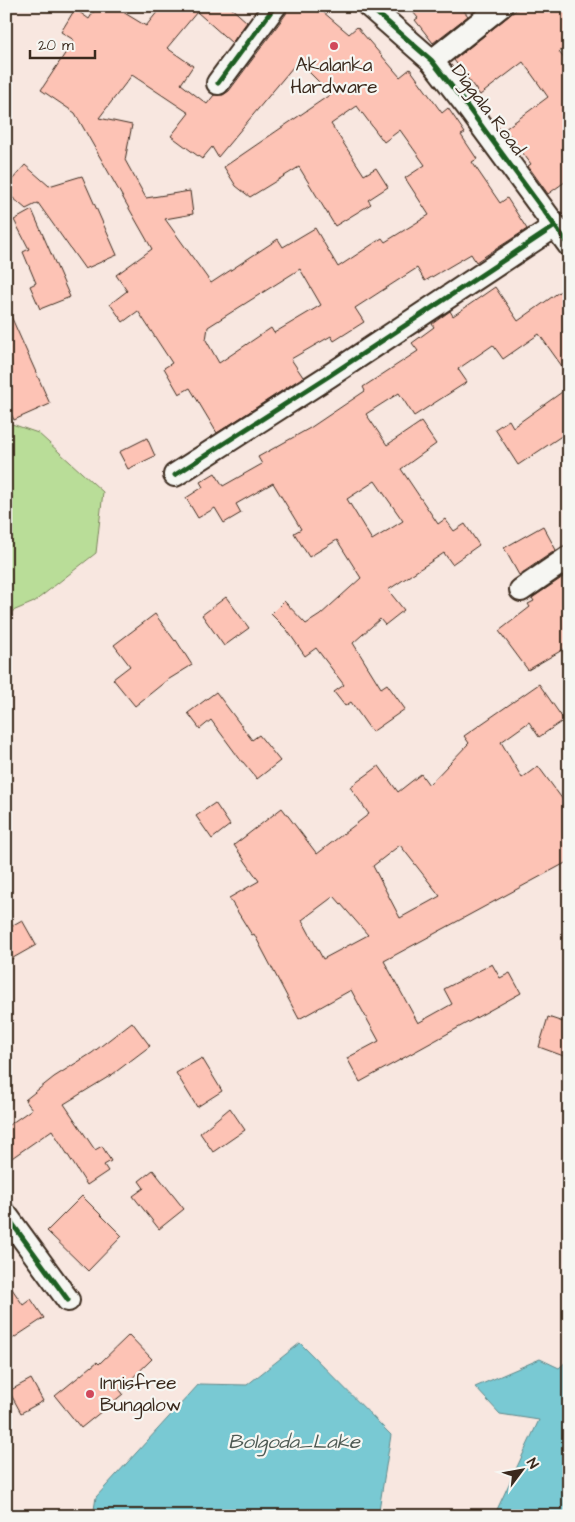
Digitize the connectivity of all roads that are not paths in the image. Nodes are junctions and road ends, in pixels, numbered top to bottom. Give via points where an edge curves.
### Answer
1 (275, 6) edge
2 (369, 6) edge
3 (501, 6) edge
4 (432, 61) junction
5 (218, 83) dead end
6 (555, 226) junction
7 (569, 245) edge
8 (175, 475) dead end
9 (569, 557) edge
10 (521, 590) dead end
11 (6, 1215) edge
12 (68, 1300) dead end

1 - 5 street
2 - 4 street, Diggala Road
3 - 4 street
4 - 6 street, Diggala Road
6 - 7 street, Diggala Road
6 - 8 street
9 - 10 street
11 - 12 street

